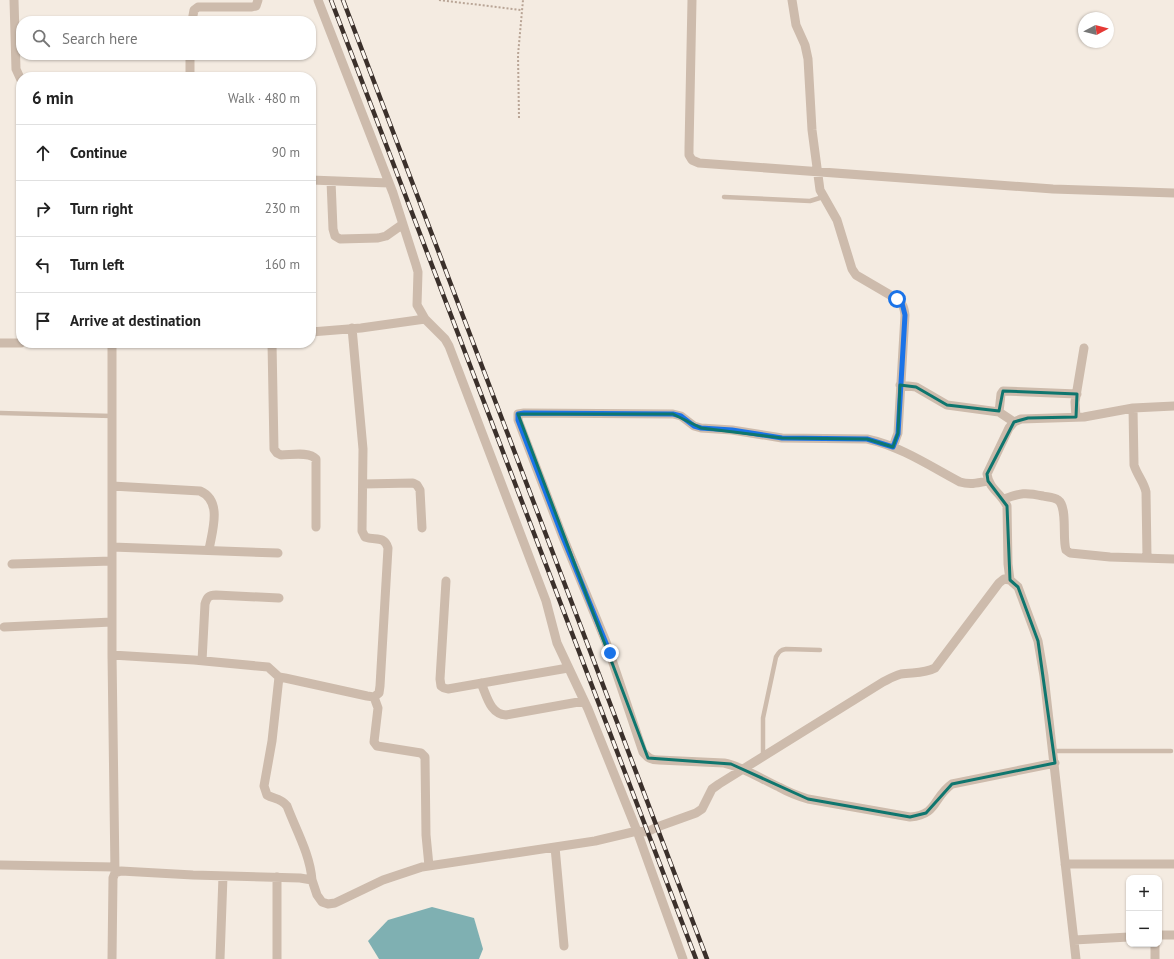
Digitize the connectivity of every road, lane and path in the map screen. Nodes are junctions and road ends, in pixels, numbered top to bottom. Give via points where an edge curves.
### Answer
1 (14, 0) edge
2 (258, 0) edge
3 (318, 0) edge
4 (439, 0) edge
5 (523, 0) edge
6 (692, 0) edge
7 (792, 0) edge
8 (522, 10) junction
9 (193, 16) edge
10 (190, 60) edge
11 (17, 72) edge
12 (190, 72) edge
13 (520, 118) dead end
14 (816, 171) junction
15 (316, 180) edge
16 (331, 181) junction
17 (389, 183) junction
18 (1174, 193) edge
19 (724, 197) dead end
20 (823, 197) junction
21 (403, 224) junction
22 (425, 319) junction
23 (352, 328) junction
24 (316, 332) edge
25 (0, 343) edge
26 (16, 343) edge
27 (112, 348) edge
28 (272, 348) edge
29 (1084, 348) dead end
30 (900, 385) junction
31 (1077, 394) junction
32 (1174, 406) edge
33 (1133, 408) junction
34 (999, 412) junction
35 (0, 413) edge
36 (112, 416) junction
37 (1076, 417) junction
38 (1014, 422) junction
39 (893, 447) junction
40 (988, 481) junction
41 (363, 484) junction
42 (112, 486) junction
43 (1004, 499) junction
44 (316, 527) dead end
45 (422, 528) dead end
46 (112, 547) junction
47 (209, 550) junction
48 (278, 553) dead end
49 (1147, 557) junction
50 (1174, 559) edge
51 (112, 561) junction
52 (12, 564) dead end
53 (446, 580) dead end
54 (1010, 580) junction
55 (280, 598) dead end
56 (112, 622) junction
57 (4, 627) dead end
58 (820, 650) dead end
59 (112, 656) junction
60 (202, 660) junction
61 (568, 668) junction
62 (279, 676) junction
63 (482, 683) junction
64 (374, 697) junction
65 (584, 701) junction
66 (1053, 751) junction
67 (1171, 751) dead end
68 (763, 757) junction
69 (1055, 762) junction
70 (743, 769) junction
71 (637, 832) junction
72 (556, 846) junction
73 (0, 864) edge
74 (1065, 864) junction
75 (1174, 864) edge
76 (429, 866) junction
77 (115, 870) junction
78 (223, 876) junction
79 (277, 877) junction
80 (312, 880) junction
81 (1162, 935) edge
82 (1174, 935) edge
83 (1126, 936) edge
84 (1074, 940) junction
85 (564, 946) dead end
86 (1154, 947) edge
87 (112, 959) edge
88 (220, 959) edge
89 (277, 959) edge
90 (683, 959) edge
91 (1076, 959) edge
92 (1155, 959) edge

1 - 11 street
2 - 9 street via 256,6 251,7 198,7 194,10
3 - 17 street
4 - 8 path
5 - 8 path
6 - 14 street via 689,155 692,160 699,163
7 - 14 street via 796,25 808,59
8 - 13 path via 518,55
10 - 12 street
14 - 18 street via 1053,189
14 - 20 street
15 - 16 street
16 - 17 street
16 - 21 street via 332,229 335,236 340,239 378,238 386,236
17 - 21 street
19 - 20 lane via 810,201
20 - 30 street via 837,220 856,275 902,303 905,315
21 - 22 street via 418,272 417,305
22 - 23 street
22 - 61 street via 449,346 546,601 557,643
23 - 24 street
23 - 41 street via 363,449
25 - 26 street
27 - 36 street
28 - 44 street via 274,449 281,455 309,455 316,459
29 - 31 street
30 - 34 street via 916,387 948,404
30 - 39 street via 898,434
31 - 34 street via 1003,391
31 - 37 street
32 - 33 street
33 - 37 street
33 - 49 street via 1134,465 1146,492
34 - 38 street
35 - 36 lane
36 - 42 street
37 - 38 street via 1028,418
38 - 40 street via 987,474
39 - 40 street via 960,482 973,484
39 - 70 street via 867,439 782,438 701,428 673,414 518,414 518,420 562,535 606,642 644,752 652,760 724,763
40 - 43 street
41 - 45 street via 417,485 420,490
41 - 64 street via 362,531 369,539 382,539 388,548 380,686 379,693
42 - 46 street
42 - 47 street via 200,491 206,494 212,500 214,508
43 - 49 street via 1022,492 1057,499 1063,510 1064,545 1070,553
43 - 54 street via 1007,506
46 - 47 street
46 - 51 street
47 - 48 street
49 - 50 street
51 - 52 street
51 - 56 street
53 - 63 street via 441,686 448,689
54 - 66 street via 1018,587 1038,641
54 - 68 street via 1004,579 999,583 935,668 928,672 892,677
55 - 60 street via 216,595 207,598
56 - 57 street
56 - 59 street
58 - 68 lane via 786,649 779,652 763,718
59 - 60 street
59 - 77 street
60 - 62 street via 268,667
61 - 63 street
61 - 65 street
62 - 64 street
62 - 80 street via 264,786 267,794 284,802 308,858
63 - 65 street via 492,708 501,715
64 - 76 street via 378,708 374,742 377,746 421,753 425,757
65 - 71 street
66 - 67 lane
66 - 69 street
68 - 70 street
69 - 70 street via 952,784 946,788 932,809 919,816 910,817 808,799
69 - 74 street
70 - 71 street via 712,789 702,809 696,814 647,832
71 - 72 street
71 - 90 street
72 - 76 street
72 - 85 street
73 - 77 street
74 - 75 street
74 - 84 street
76 - 80 street via 383,880 335,904 322,902
77 - 78 street
77 - 87 street
78 - 79 street
78 - 88 street
79 - 80 street
79 - 89 street
81 - 82 street
83 - 84 street
84 - 91 street
86 - 92 street

